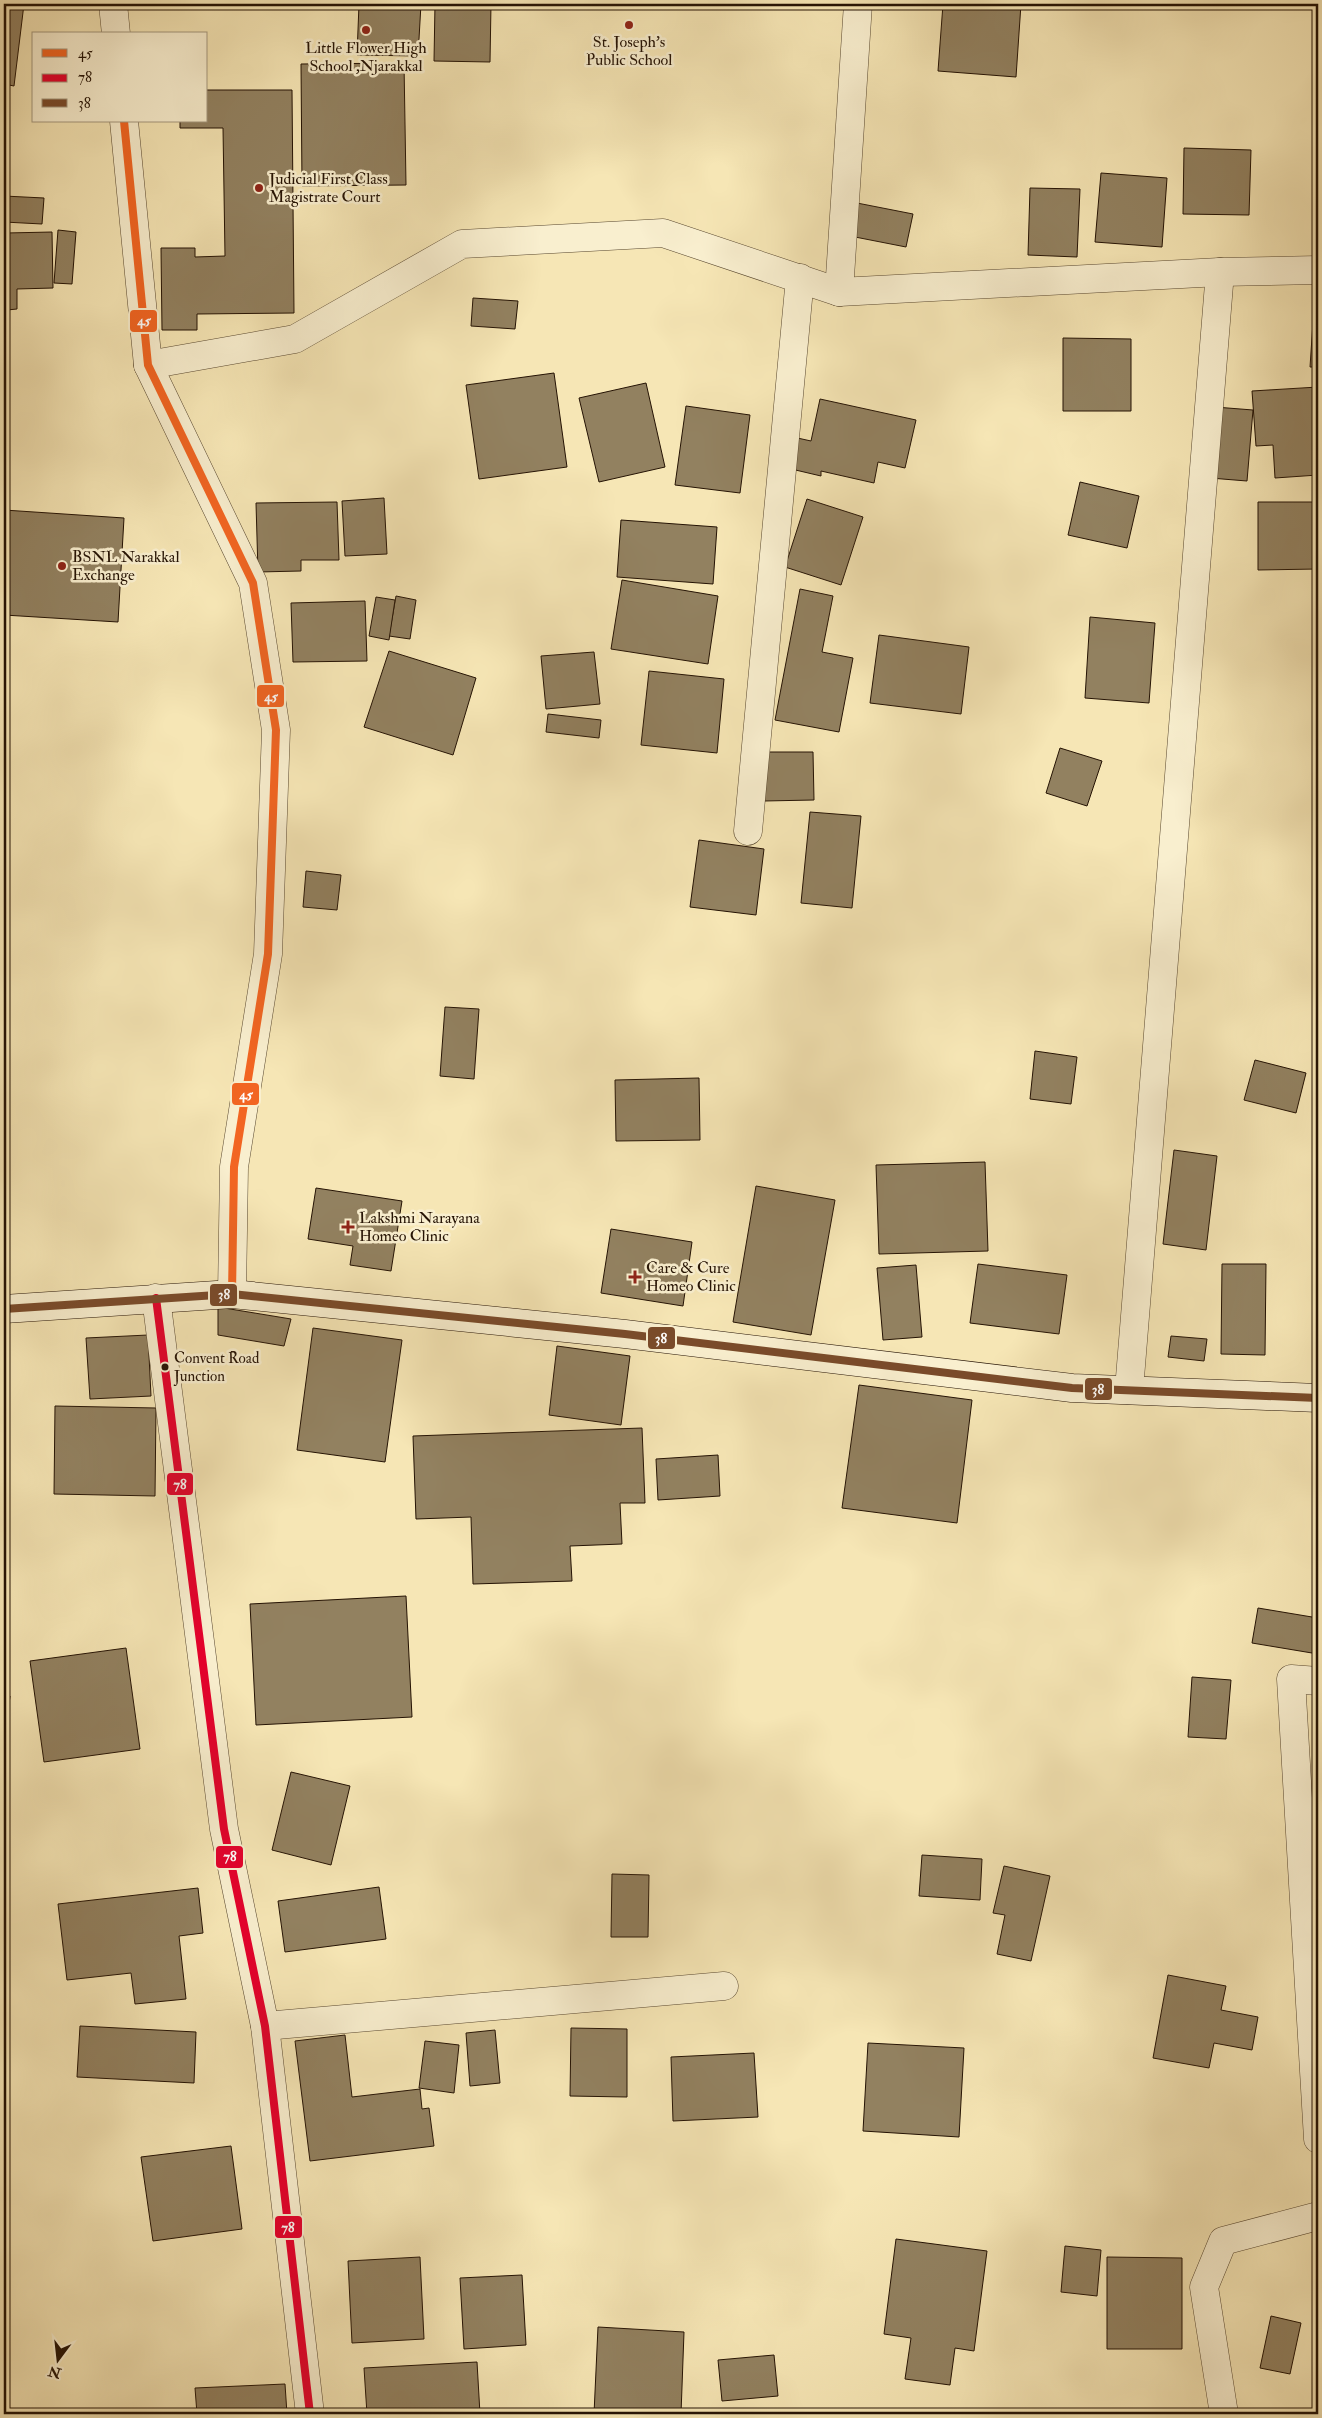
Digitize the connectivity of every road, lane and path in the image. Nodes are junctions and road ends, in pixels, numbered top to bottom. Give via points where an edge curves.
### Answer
1 (113, 4) edge
2 (858, 4) edge
3 (116, 32) edge
4 (124, 122) edge
5 (1318, 270) edge
6 (1220, 272) junction
7 (800, 278) junction
8 (839, 292) junction
9 (148, 365) junction
10 (748, 831) dead end
11 (232, 1294) junction
12 (156, 1298) junction
13 (4, 1309) edge
14 (1129, 1390) junction
15 (1318, 1398) edge
16 (1318, 1681) edge
17 (724, 1986) dead end
18 (265, 2026) junction
19 (1318, 2139) edge
20 (1318, 2216) edge
21 (310, 2414) edge
22 (1224, 2414) edge

1 - 3 street
2 - 8 street
4 - 9 street
5 - 6 street
6 - 8 street
6 - 14 street
7 - 8 street
7 - 9 street via 663,233 462,244 295,339
7 - 10 street
9 - 11 street via 253,583 276,730 268,954 234,1167
11 - 12 street
11 - 14 street via 625,1334 1072,1388
12 - 13 street
12 - 18 street via 224,1829
14 - 15 street
16 - 19 street via 1291,1678
17 - 18 street
18 - 21 street
20 - 22 street via 1223,2241 1204,2287

